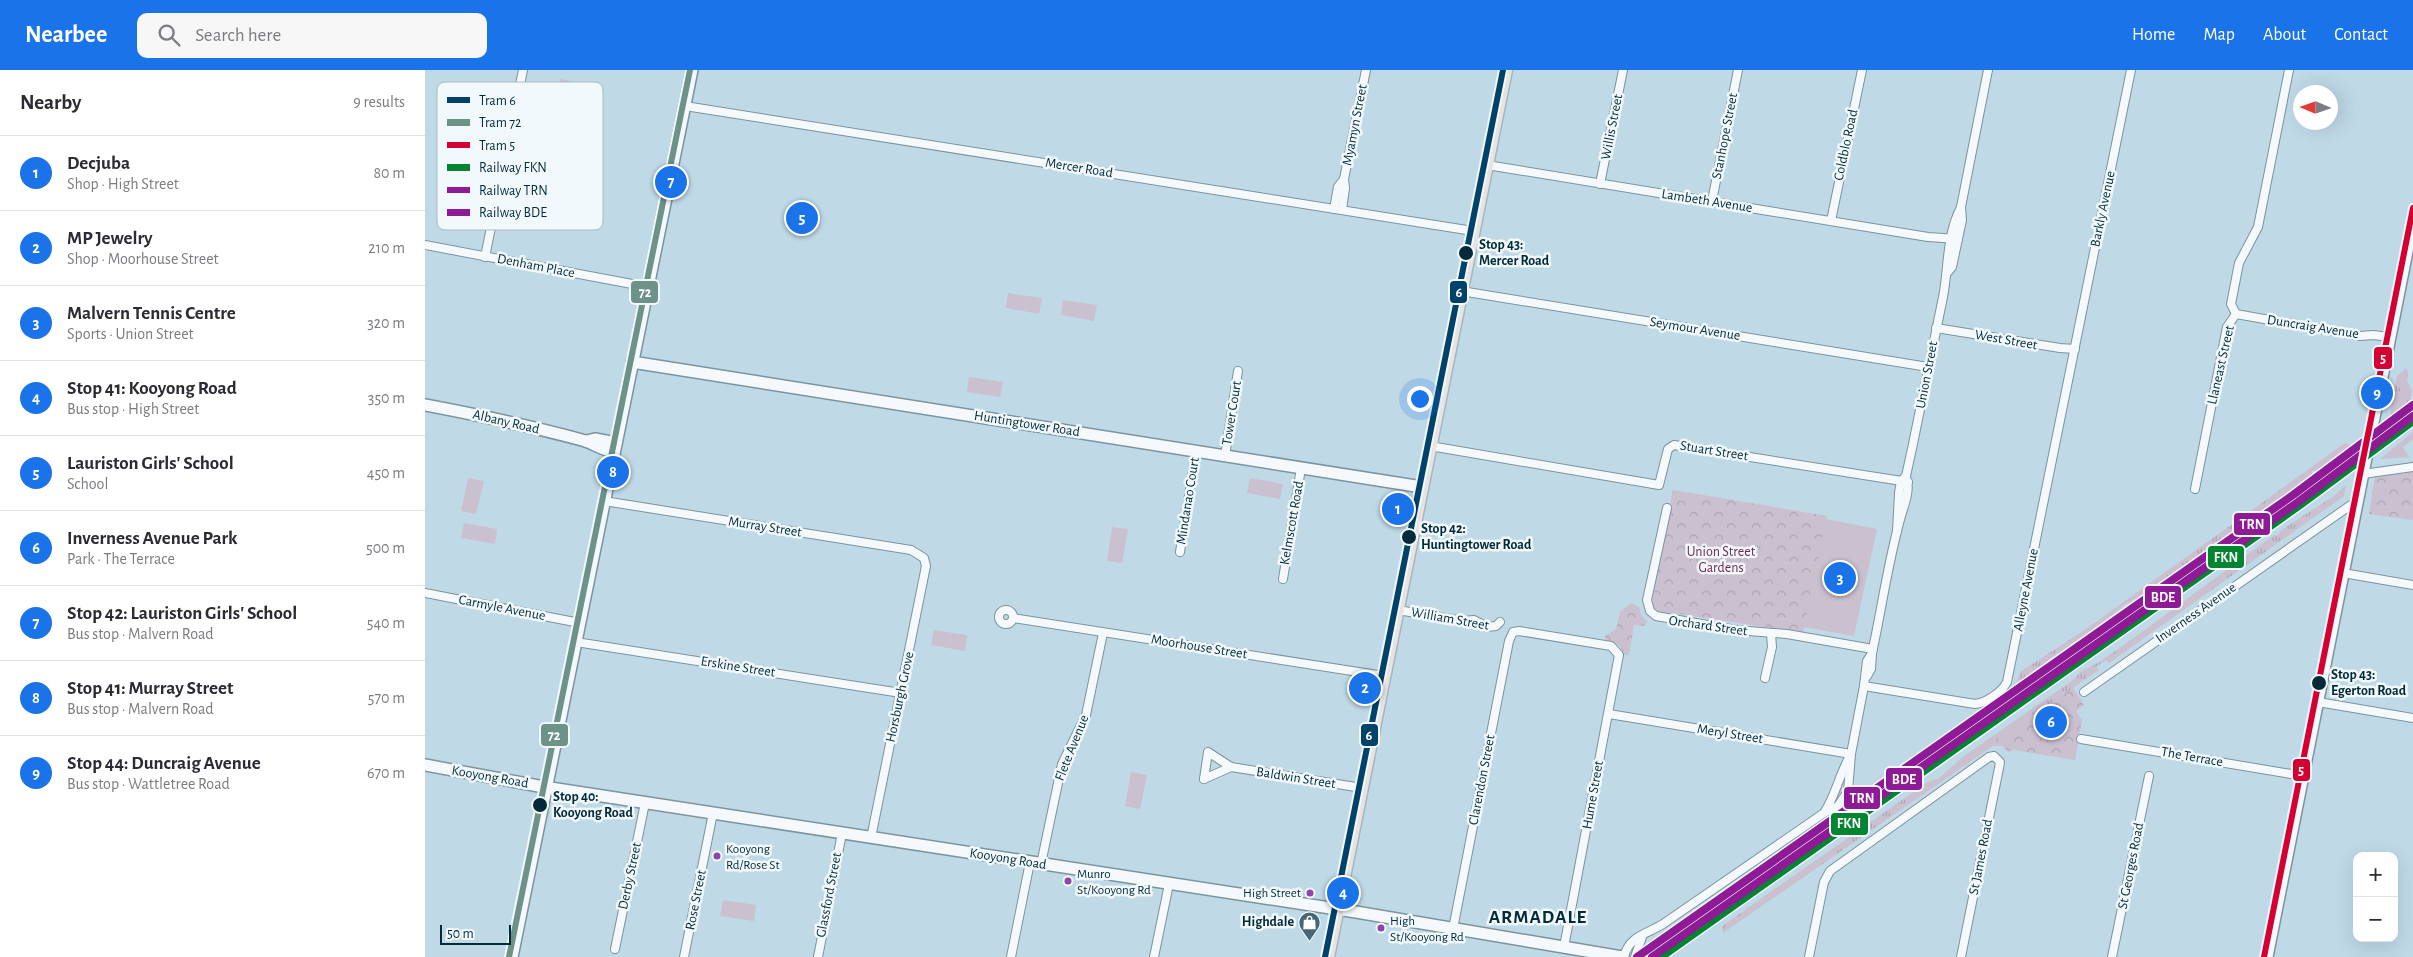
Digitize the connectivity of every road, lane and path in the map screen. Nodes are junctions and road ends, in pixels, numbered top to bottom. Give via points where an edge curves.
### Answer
1 (692, 70) edge
2 (1366, 70) edge
3 (1506, 70) edge
4 (1623, 70) edge
5 (1738, 70) edge
6 (1862, 70) edge
7 (1988, 70) edge
8 (2131, 70) edge
9 (2289, 70) edge
10 (685, 106) junction
11 (1487, 165) junction
12 (1344, 179) junction
13 (1600, 184) junction
14 (1712, 201) junction
15 (1334, 209) junction
16 (1342, 210) junction
17 (1831, 221) junction
18 (2413, 221) edge
19 (490, 230) edge
20 (1473, 232) junction
21 (1953, 241) junction
22 (425, 245) edge
23 (485, 257) junction
24 (648, 287) junction
25 (1461, 291) junction
26 (2236, 314) junction
27 (1936, 328) junction
28 (2390, 337) junction
29 (2075, 349) junction
30 (633, 362) junction
31 (1928, 368) junction
32 (1238, 371) dead end
33 (425, 405) edge
34 (1430, 446) junction
35 (615, 448) junction
36 (1196, 451) junction
37 (1225, 456) junction
38 (2413, 467) edge
39 (1301, 468) junction
40 (2363, 473) junction
41 (1905, 480) junction
42 (1422, 487) junction
43 (2195, 489) dead end
44 (2358, 500) junction
45 (604, 501) junction
46 (1667, 508) dead end
47 (1180, 552) dead end
48 (924, 558) joint
49 (2343, 573) junction
50 (1283, 579) dead end
51 (2413, 585) edge
52 (425, 593) edge
53 (1398, 610) junction
54 (1013, 618) dead end
55 (579, 622) junction
56 (1500, 622) dead end
57 (1103, 633) junction
58 (1771, 634) junction
59 (575, 642) junction
60 (1611, 646) joint
61 (1873, 651) junction
62 (1384, 676) junction
63 (1765, 678) dead end
64 (1865, 683) junction
65 (2084, 692) dead end
66 (901, 693) junction
67 (2318, 702) junction
68 (1609, 714) junction
69 (2413, 718) edge
70 (2081, 739) dead end
71 (1851, 754) junction
72 (425, 765) edge
73 (1231, 767) dead end
74 (2149, 776) dead end
75 (2303, 776) junction
76 (546, 787) junction
77 (1362, 788) junction
78 (645, 803) junction
79 (713, 813) junction
80 (1824, 813) junction
81 (842, 833) junction
82 (871, 838) junction
83 (1035, 863) junction
84 (1169, 884) junction
85 (1337, 910) junction
86 (1453, 929) junction
87 (1643, 937) junction
88 (615, 949) dead end
89 (1569, 951) edge
90 (1636, 955) edge
91 (512, 957) edge
92 (684, 957) edge
93 (818, 957) edge
94 (1011, 957) edge
95 (1154, 957) edge
96 (1328, 957) edge
97 (1623, 957) edge
98 (1809, 957) edge
99 (1961, 957) edge
100 (2112, 957) edge
101 (2267, 957) edge

1 - 10 street
2 - 12 street, Myamyn Street
3 - 11 main road
4 - 13 street, Willis Street
5 - 14 street, Stanhope Street
6 - 17 street, Coldblo Road
7 - 21 street, Union Street
8 - 29 street, Barkly Avenue
9 - 26 street, Llaneast Street via 2258,227 2239,263 2231,304
10 - 15 street, Mercer Road
10 - 24 street
11 - 13 street, Lambeth Avenue
11 - 20 main road
12 - 15 street, Myamyn Street via 1338,187
12 - 16 street, Myamyn Street
13 - 14 street, Lambeth Avenue
14 - 17 street, Lambeth Avenue
15 - 16 street, Mercer Road
16 - 20 street, Mercer Road
17 - 21 street, Lambeth Avenue
18 - 28 street
19 - 23 street
20 - 25 main road
21 - 27 street, Union Street via 1952,267 1947,273
22 - 23 street, Denham Place
23 - 24 street, Denham Place
24 - 30 street
25 - 31 street, Seymour Avenue
25 - 34 main road
26 - 28 street, Duncraig Avenue via 2360,336
26 - 43 street, Llaneast Street via 2227,327
27 - 29 street, West Street
27 - 31 street, Union Street
28 - 40 street
29 - 64 street, Alleyne Avenue via 2005,686 1975,704
30 - 35 street
30 - 36 street, Huntingtower Road
31 - 41 street, Union Street
32 - 37 street, Tower Court
33 - 35 street, Albany Road via 586,441 595,440
34 - 41 street, Stuart Street via 1659,485 1668,448 1674,445
34 - 42 main road
35 - 45 street
36 - 37 street, Huntingtower Road
36 - 47 street, Mindanao Court
37 - 39 street, Huntingtower Road
38 - 40 street
39 - 42 street, Huntingtower Road
39 - 50 street, Kelmscott Road
40 - 44 street
41 - 61 street, Union Street
42 - 53 main road
44 - 49 street
44 - 65 street, Inverness Avenue
45 - 48 street, Murray Street via 911,550
45 - 55 street
46 - 58 street, Orchard Street via 1648,593 1650,611 1661,619
48 - 66 street, Horsburgh Grove via 926,566
49 - 51 street
49 - 67 street
52 - 55 street, Carmyle Avenue
53 - 56 street, William Street via 1474,620 1487,627
53 - 62 main road
54 - 57 street, Moorhouse Street
55 - 59 street
57 - 62 street, Moorhouse Street
57 - 83 street, Flete Avenue via 1086,714 1062,764
58 - 61 street, Orchard Street via 1787,634
58 - 63 street via 1772,647
59 - 66 street, Erskine Street
59 - 76 street
60 - 68 street, Hume Street via 1617,651 1619,660
60 - 86 street, Clarendon Street via 1519,630 1513,632
61 - 64 street, Union Street
62 - 77 main road
64 - 71 street, Union Street
66 - 82 street, Horsburgh Grove
67 - 69 street
67 - 75 street
68 - 71 street, Meryl Street
68 - 89 street, Hume Street
70 - 75 street, The Terrace
71 - 80 street, Union Street
71 - 80 street, Union Street via 1846,795 1838,806
72 - 76 street, Kooyong Road
73 - 77 street, Baldwin Street
74 - 100 street, St Georges Road
75 - 101 street
76 - 78 street, Kooyong Road
76 - 91 street
77 - 85 main road
78 - 79 street, Kooyong Road
78 - 88 street, Derby Street
79 - 81 street, Kooyong Road
79 - 92 street, Rose Street
80 - 87 street, Union Street
81 - 82 street, Kooyong Road
81 - 93 street, Glassford Street
82 - 83 street, Kooyong Road
83 - 84 street, Kooyong Road
83 - 94 street, Flete Avenue
84 - 85 street, Kooyong Road
84 - 95 street
85 - 86 street, Kooyong Road
85 - 96 main road
86 - 89 street, Kooyong Road
87 - 90 street
87 - 97 street, Union Street via 1630,941
89 - 97 street, Kooyong Road
98 - 99 street, St James Road via 1824,882 1830,871 1989,757 1997,757 1999,768

